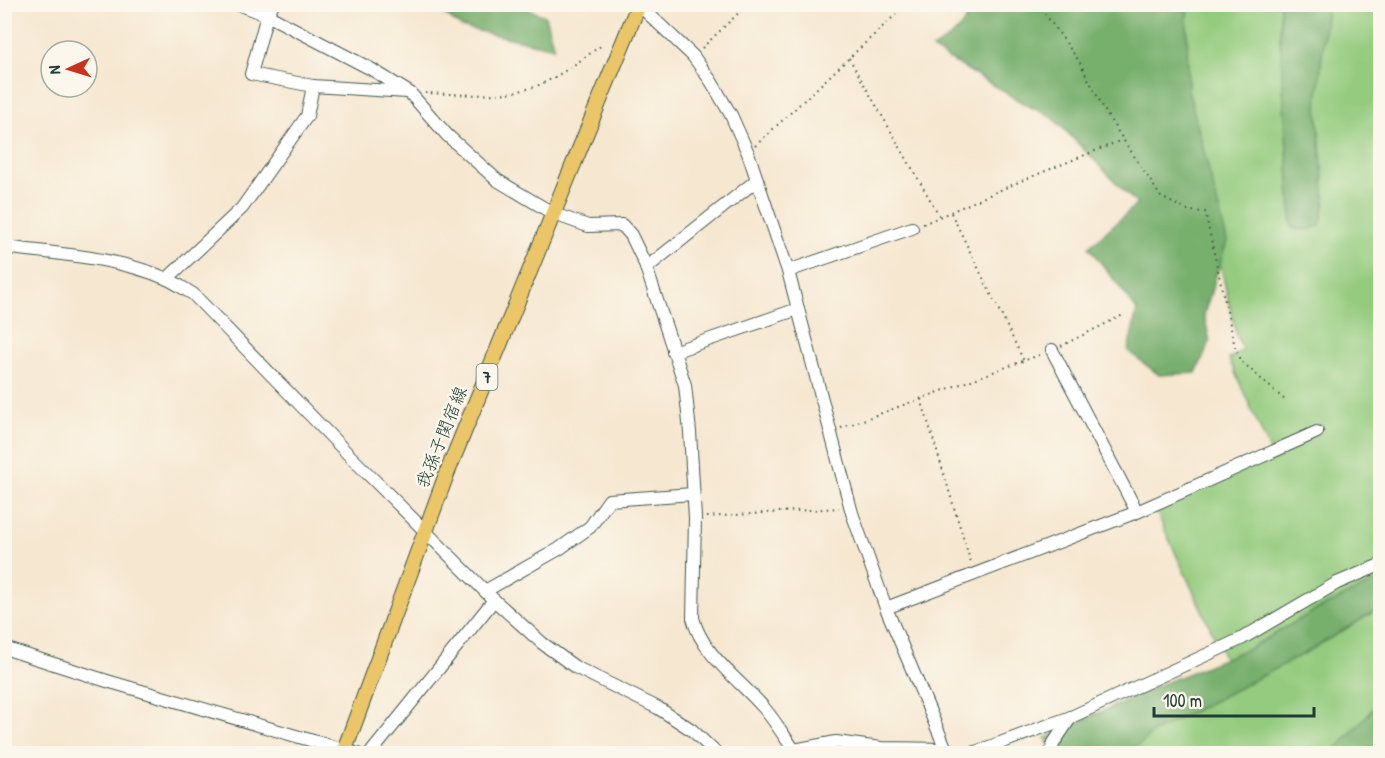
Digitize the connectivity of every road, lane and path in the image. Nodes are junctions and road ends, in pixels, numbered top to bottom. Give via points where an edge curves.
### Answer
1 (237, 4) edge
2 (748, 4) edge
3 (907, 4) edge
4 (1038, 4) edge
5 (638, 5) edge
6 (270, 10) edge
7 (602, 45) dead end
8 (693, 56) junction
9 (849, 58) junction
10 (312, 86) junction
11 (410, 93) junction
12 (1123, 140) junction
13 (748, 153) junction
14 (757, 180) junction
15 (951, 213) junction
16 (554, 214) junction
17 (940, 217) junction
18 (912, 228) joint
19 (4, 247) edge
20 (646, 268) junction
21 (788, 271) junction
22 (167, 279) junction
23 (798, 309) junction
24 (1123, 315) dead end
25 (1052, 351) junction
26 (673, 352) junction
27 (1024, 361) junction
28 (921, 398) junction
29 (1286, 401) dead end
30 (830, 432) junction
31 (1317, 432) dead end
32 (693, 494) junction
33 (850, 507) junction
34 (1137, 512) junction
35 (695, 518) junction
36 (425, 531) junction
37 (1380, 565) edge
38 (974, 574) junction
39 (490, 595) junction
40 (886, 608) junction
41 (4, 648) edge
42 (1071, 717) junction
43 (349, 752) edge
44 (792, 752) edge
45 (947, 752) edge
46 (370, 753) edge
47 (717, 753) edge
48 (970, 753) edge
49 (1051, 753) edge

1 - 6 street
2 - 8 path
3 - 9 path
4 - 12 path via 1079,61
5 - 8 street
5 - 16 main road, 我孫子関宿線 / 7
6 - 10 street via 250,74
6 - 11 street
7 - 11 path via 561,73 524,90
8 - 13 street via 731,115
9 - 13 path
9 - 17 path
10 - 11 street
10 - 22 street via 307,116 242,208
11 - 16 street via 447,135 496,180
12 - 15 path
12 - 29 path via 1161,197 1189,211 1205,212 1235,347 1242,362
13 - 14 street
14 - 20 street
14 - 21 street
15 - 17 path
15 - 27 path
16 - 20 street via 588,226 622,225
16 - 36 main road, 我孫子関宿線 / 7
17 - 18 path
18 - 21 street
19 - 22 street via 102,261
20 - 26 street
21 - 23 street
22 - 36 street via 193,294
23 - 26 street
23 - 30 street
24 - 25 path
25 - 27 path
25 - 34 street
26 - 32 street via 685,385
27 - 28 path
28 - 30 path
28 - 38 path
30 - 33 street
31 - 34 street
32 - 35 street
32 - 39 street via 609,500 590,527
33 - 35 path
33 - 40 street
34 - 38 street
35 - 44 street via 696,631 765,710
36 - 39 street
36 - 43 main road, 我孫子関宿線 / 7
37 - 42 street via 1337,583 1240,639
38 - 40 street
39 - 46 street
39 - 47 street via 542,643 575,667 658,708 692,730
40 - 45 street
41 - 43 street
42 - 48 street
42 - 49 street
44 - 45 street via 836,742

